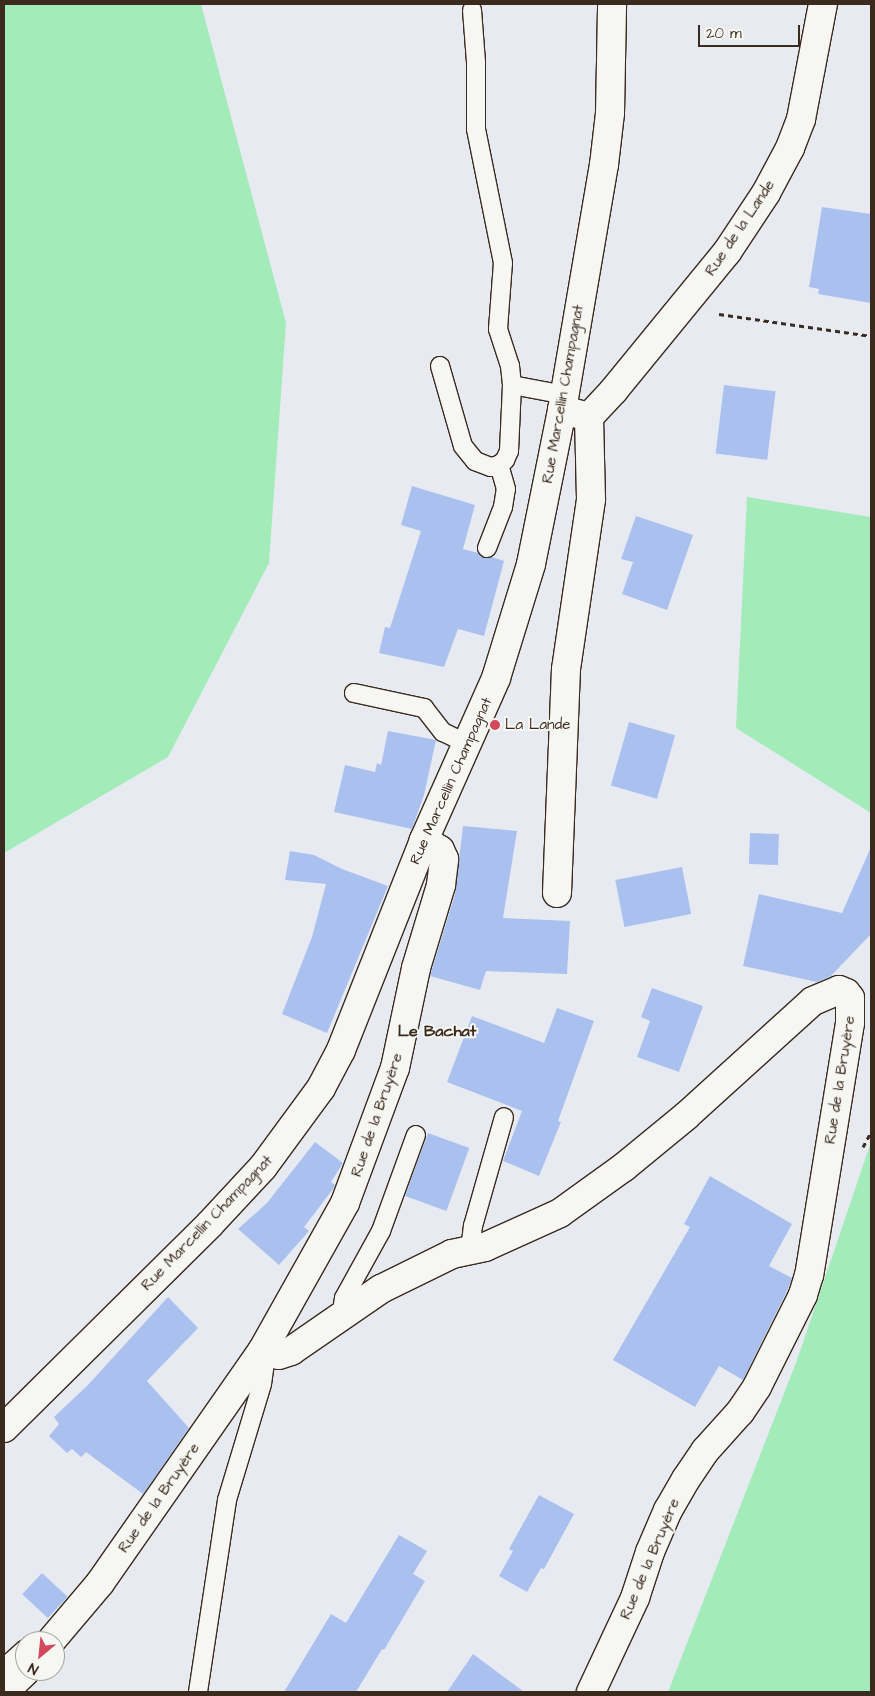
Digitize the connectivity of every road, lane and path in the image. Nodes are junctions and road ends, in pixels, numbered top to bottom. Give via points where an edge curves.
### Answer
1 (612, 4) edge
2 (824, 4) edge
3 (472, 10) dead end
4 (716, 313) dead end
5 (871, 336) edge
6 (440, 366) dead end
7 (512, 385) junction
8 (563, 403) junction
9 (588, 417) junction
10 (499, 465) junction
11 (487, 548) dead end
12 (354, 693) dead end
13 (468, 744) junction
14 (424, 840) junction
15 (558, 893) dead end
16 (504, 1117) dead end
17 (416, 1135) dead end
18 (470, 1250) junction
19 (347, 1312) junction
20 (262, 1351) junction
21 (4, 1428) edge
22 (60, 1631) edge
23 (15, 1659) edge
24 (4, 1668) edge
25 (16, 1681) edge
26 (4, 1692) edge
27 (198, 1692) edge
28 (591, 1692) edge

1 - 8 street, Rue Marcellin Champagnat via 610,113 605,156
2 - 9 street, Rue de la Lande via 801,119 766,193 727,252
3 - 7 lane via 476,129 502,263 498,330 510,366
4 - 5 path
6 - 10 lane via 463,446 475,461 491,467
7 - 8 lane
7 - 10 lane via 509,451
8 - 9 street
8 - 13 street, Rue Marcellin Champagnat via 530,564 496,678
9 - 15 street via 591,499 566,669
10 - 11 lane via 506,489 503,507
12 - 13 lane via 424,708 443,732
13 - 14 street, Rue Marcellin Champagnat
14 - 20 street, Rue de la Bruyère via 440,850 444,872 409,994 408,1014 395,1068 345,1203
14 - 21 street, Rue Marcellin Champagnat via 341,1050 299,1120 263,1167 210,1224
16 - 18 lane via 472,1226
17 - 19 lane via 380,1231 344,1298
18 - 19 street, Rue de la Bruyère via 452,1254 381,1288
18 - 28 street, Rue de la Bruyère via 484,1247 560,1213 624,1167 686,1116 813,1000 838,990 850,998 850,1024 803,1295 757,1387 700,1458 668,1510 635,1598
19 - 20 street, Rue de la Bruyère via 291,1351 279,1355
20 - 22 street, Rue de la Bruyère via 100,1583
20 - 27 lane via 265,1362 262,1384 227,1500
23 - 24 lane
25 - 26 street

